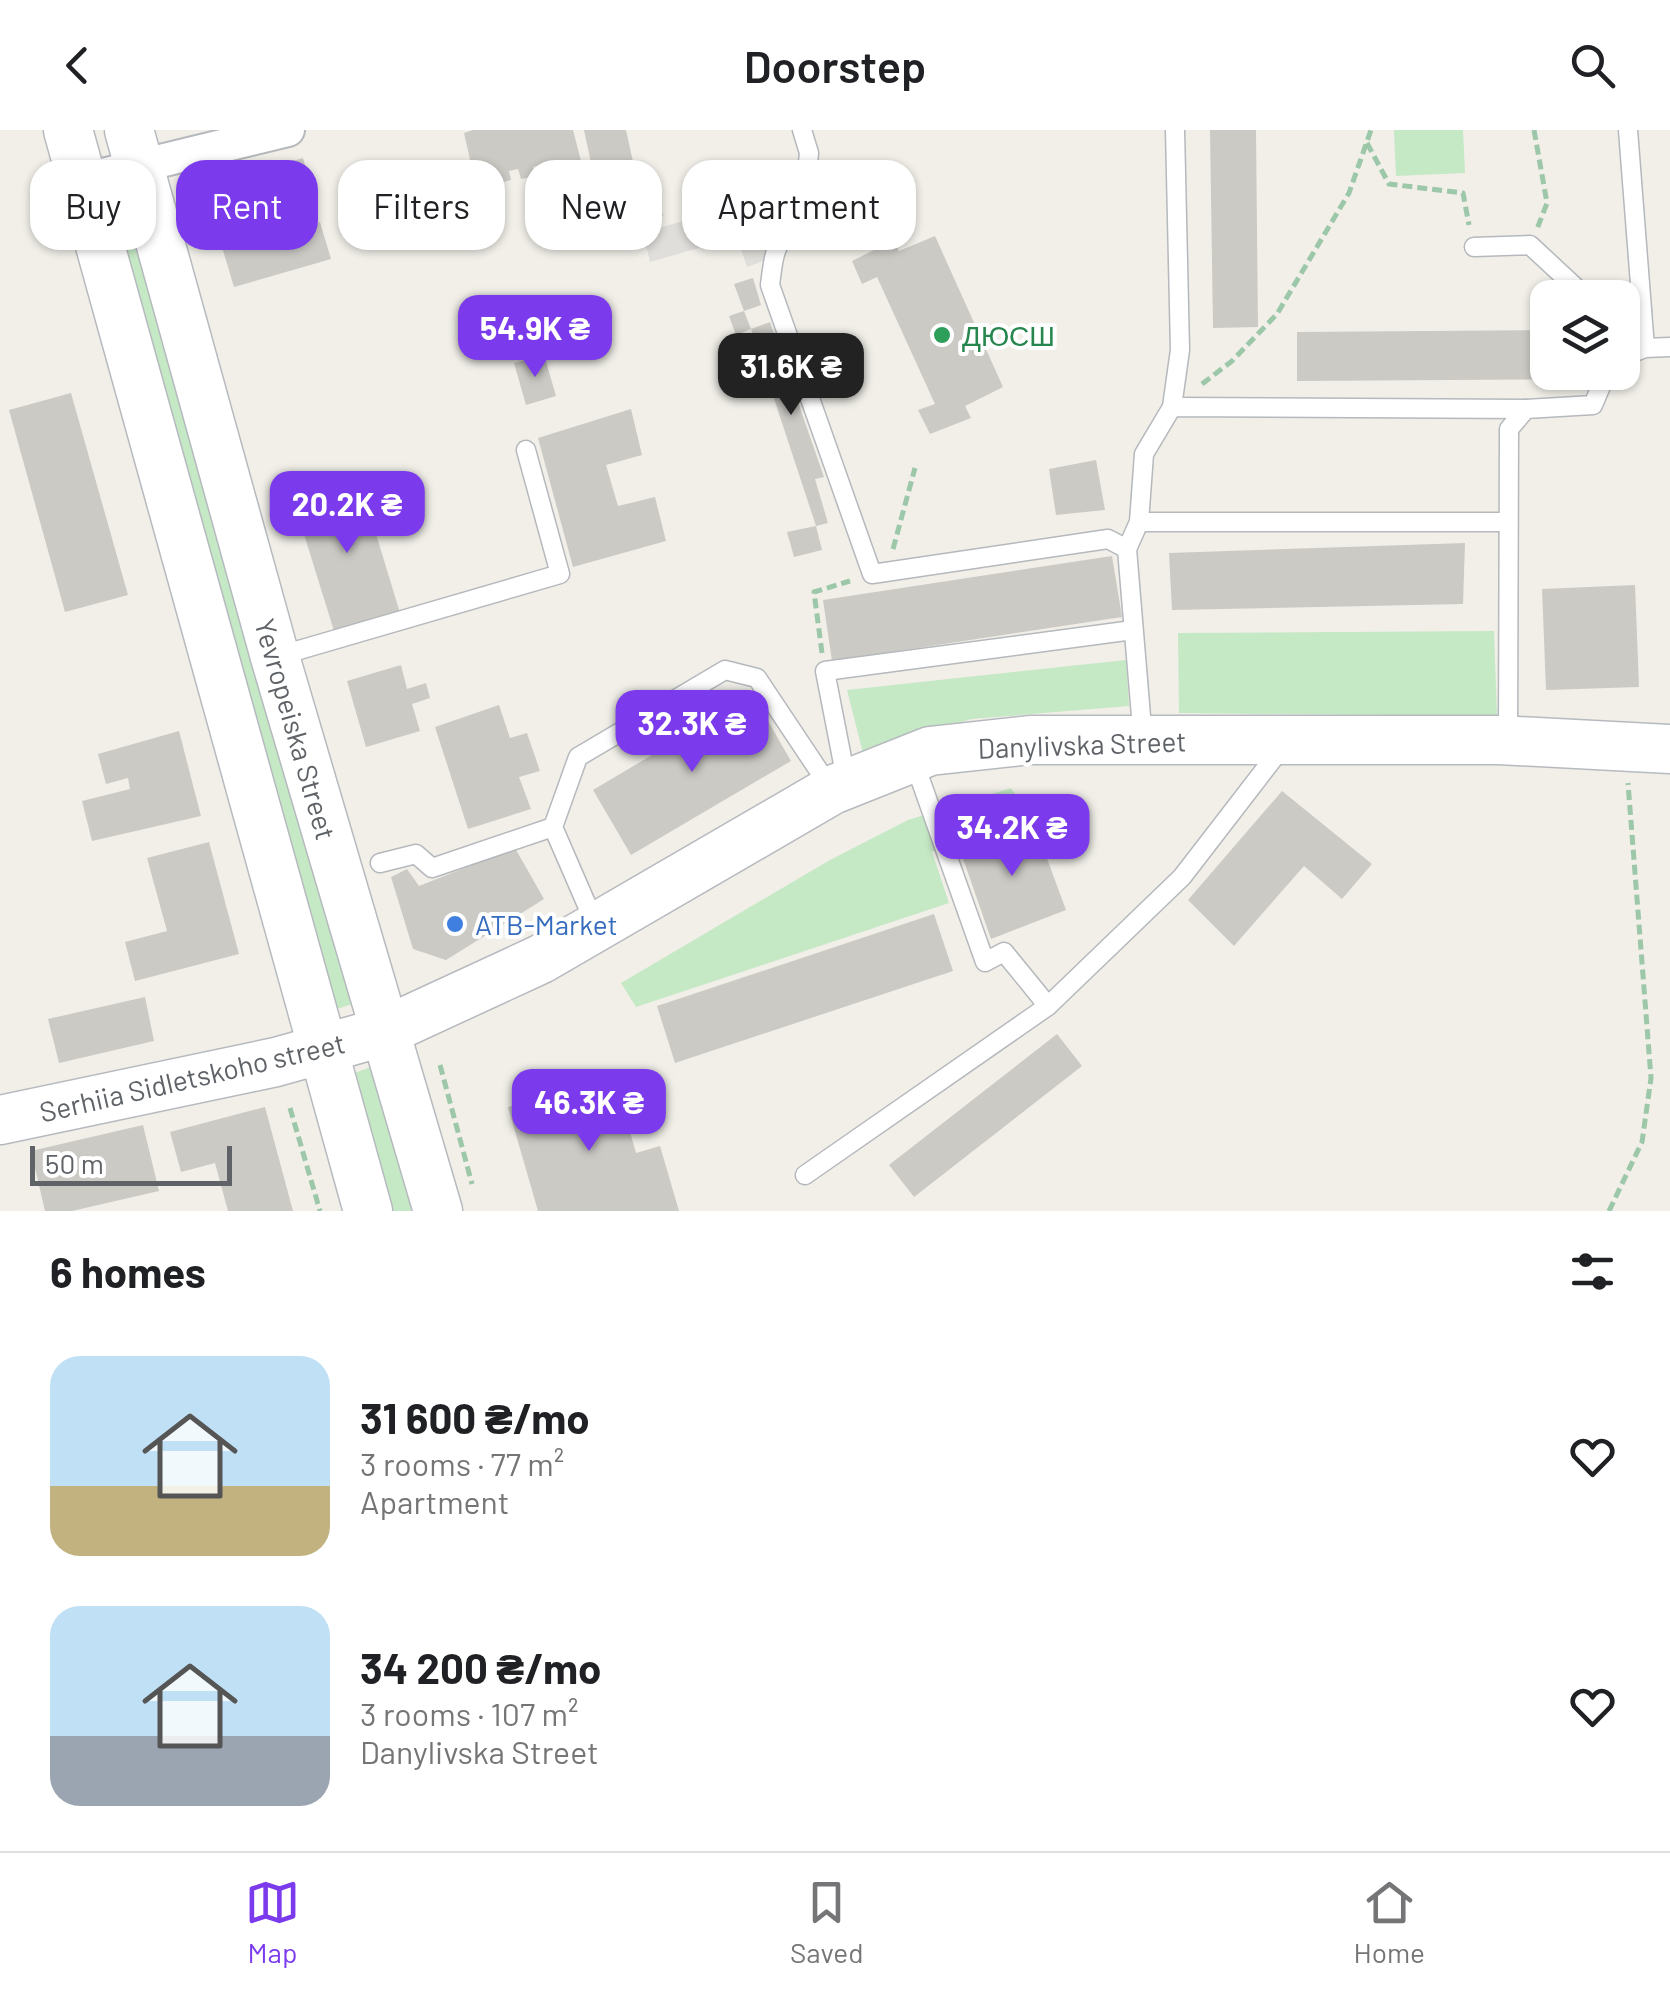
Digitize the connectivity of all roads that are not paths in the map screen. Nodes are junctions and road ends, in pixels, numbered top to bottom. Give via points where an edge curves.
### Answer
1 (68, 130) edge
2 (288, 130) edge
3 (802, 130) edge
4 (1175, 130) edge
5 (1628, 130) edge
6 (134, 149) edge
7 (76, 160) edge
8 (1474, 247) road end
9 (102, 250) edge
10 (1568, 280) edge
11 (1642, 311) joint
12 (1670, 347) edge
13 (1645, 348) junction
14 (1640, 350) edge
15 (1600, 390) edge
16 (1172, 407) junction
17 (1526, 409) junction
18 (526, 450) dead end
19 (1139, 522) junction
20 (1508, 522) junction
21 (1127, 549) junction
22 (1133, 630) junction
23 (275, 657) junction
24 (1143, 740) junction
25 (1287, 741) junction
26 (1508, 741) junction
27 (1647, 748) edge
28 (913, 758) junction
29 (840, 787) junction
30 (553, 826) junction
31 (380, 863) dead end
32 (596, 926) junction
33 (1048, 1006) junction
34 (384, 1032) junction
35 (322, 1051) junction
36 (15, 1113) edge
37 (805, 1176) dead end
38 (456, 1202) edge
39 (368, 1211) edge

1 - 7 street, Yevropeiska Street
2 - 6 street
3 - 21 lane via 810,152 805,191 812,220 788,231 775,251 770,285 879,573 1108,538
4 - 16 lane via 1180,350
5 - 11 lane
6 - 23 street, Yevropeiska Street
8 - 10 lane via 1530,245
9 - 35 street, Yevropeiska Street
11 - 13 lane
12 - 13 lane
13 - 14 lane
15 - 17 lane via 1593,406
16 - 17 lane
16 - 19 lane via 1144,454
17 - 20 lane via 1509,429
18 - 23 lane via 560,574
19 - 20 lane
19 - 21 lane
20 - 26 lane
21 - 22 lane
22 - 24 lane
22 - 29 lane via 824,670
23 - 34 street, Yevropeiska Street
24 - 25 street, Danylivska Street
24 - 28 street, Danylivska Street via 1030,740
25 - 26 street, Danylivska Street
25 - 33 lane via 1182,877
26 - 27 street, Danylivska Street
28 - 29 street, Danylivska Street
28 - 33 lane via 985,962 1004,952
29 - 30 lane via 757,678 725,670 578,757
29 - 32 street, Danylivska Street
30 - 31 lane via 432,868 416,854
30 - 32 lane
32 - 34 street, Danylivska Street
33 - 37 lane
34 - 35 street, Serhiia Sidletskoho street
34 - 38 street, Yevropeiska Street
35 - 36 street, Serhiia Sidletskoho street
35 - 39 street, Yevropeiska Street

